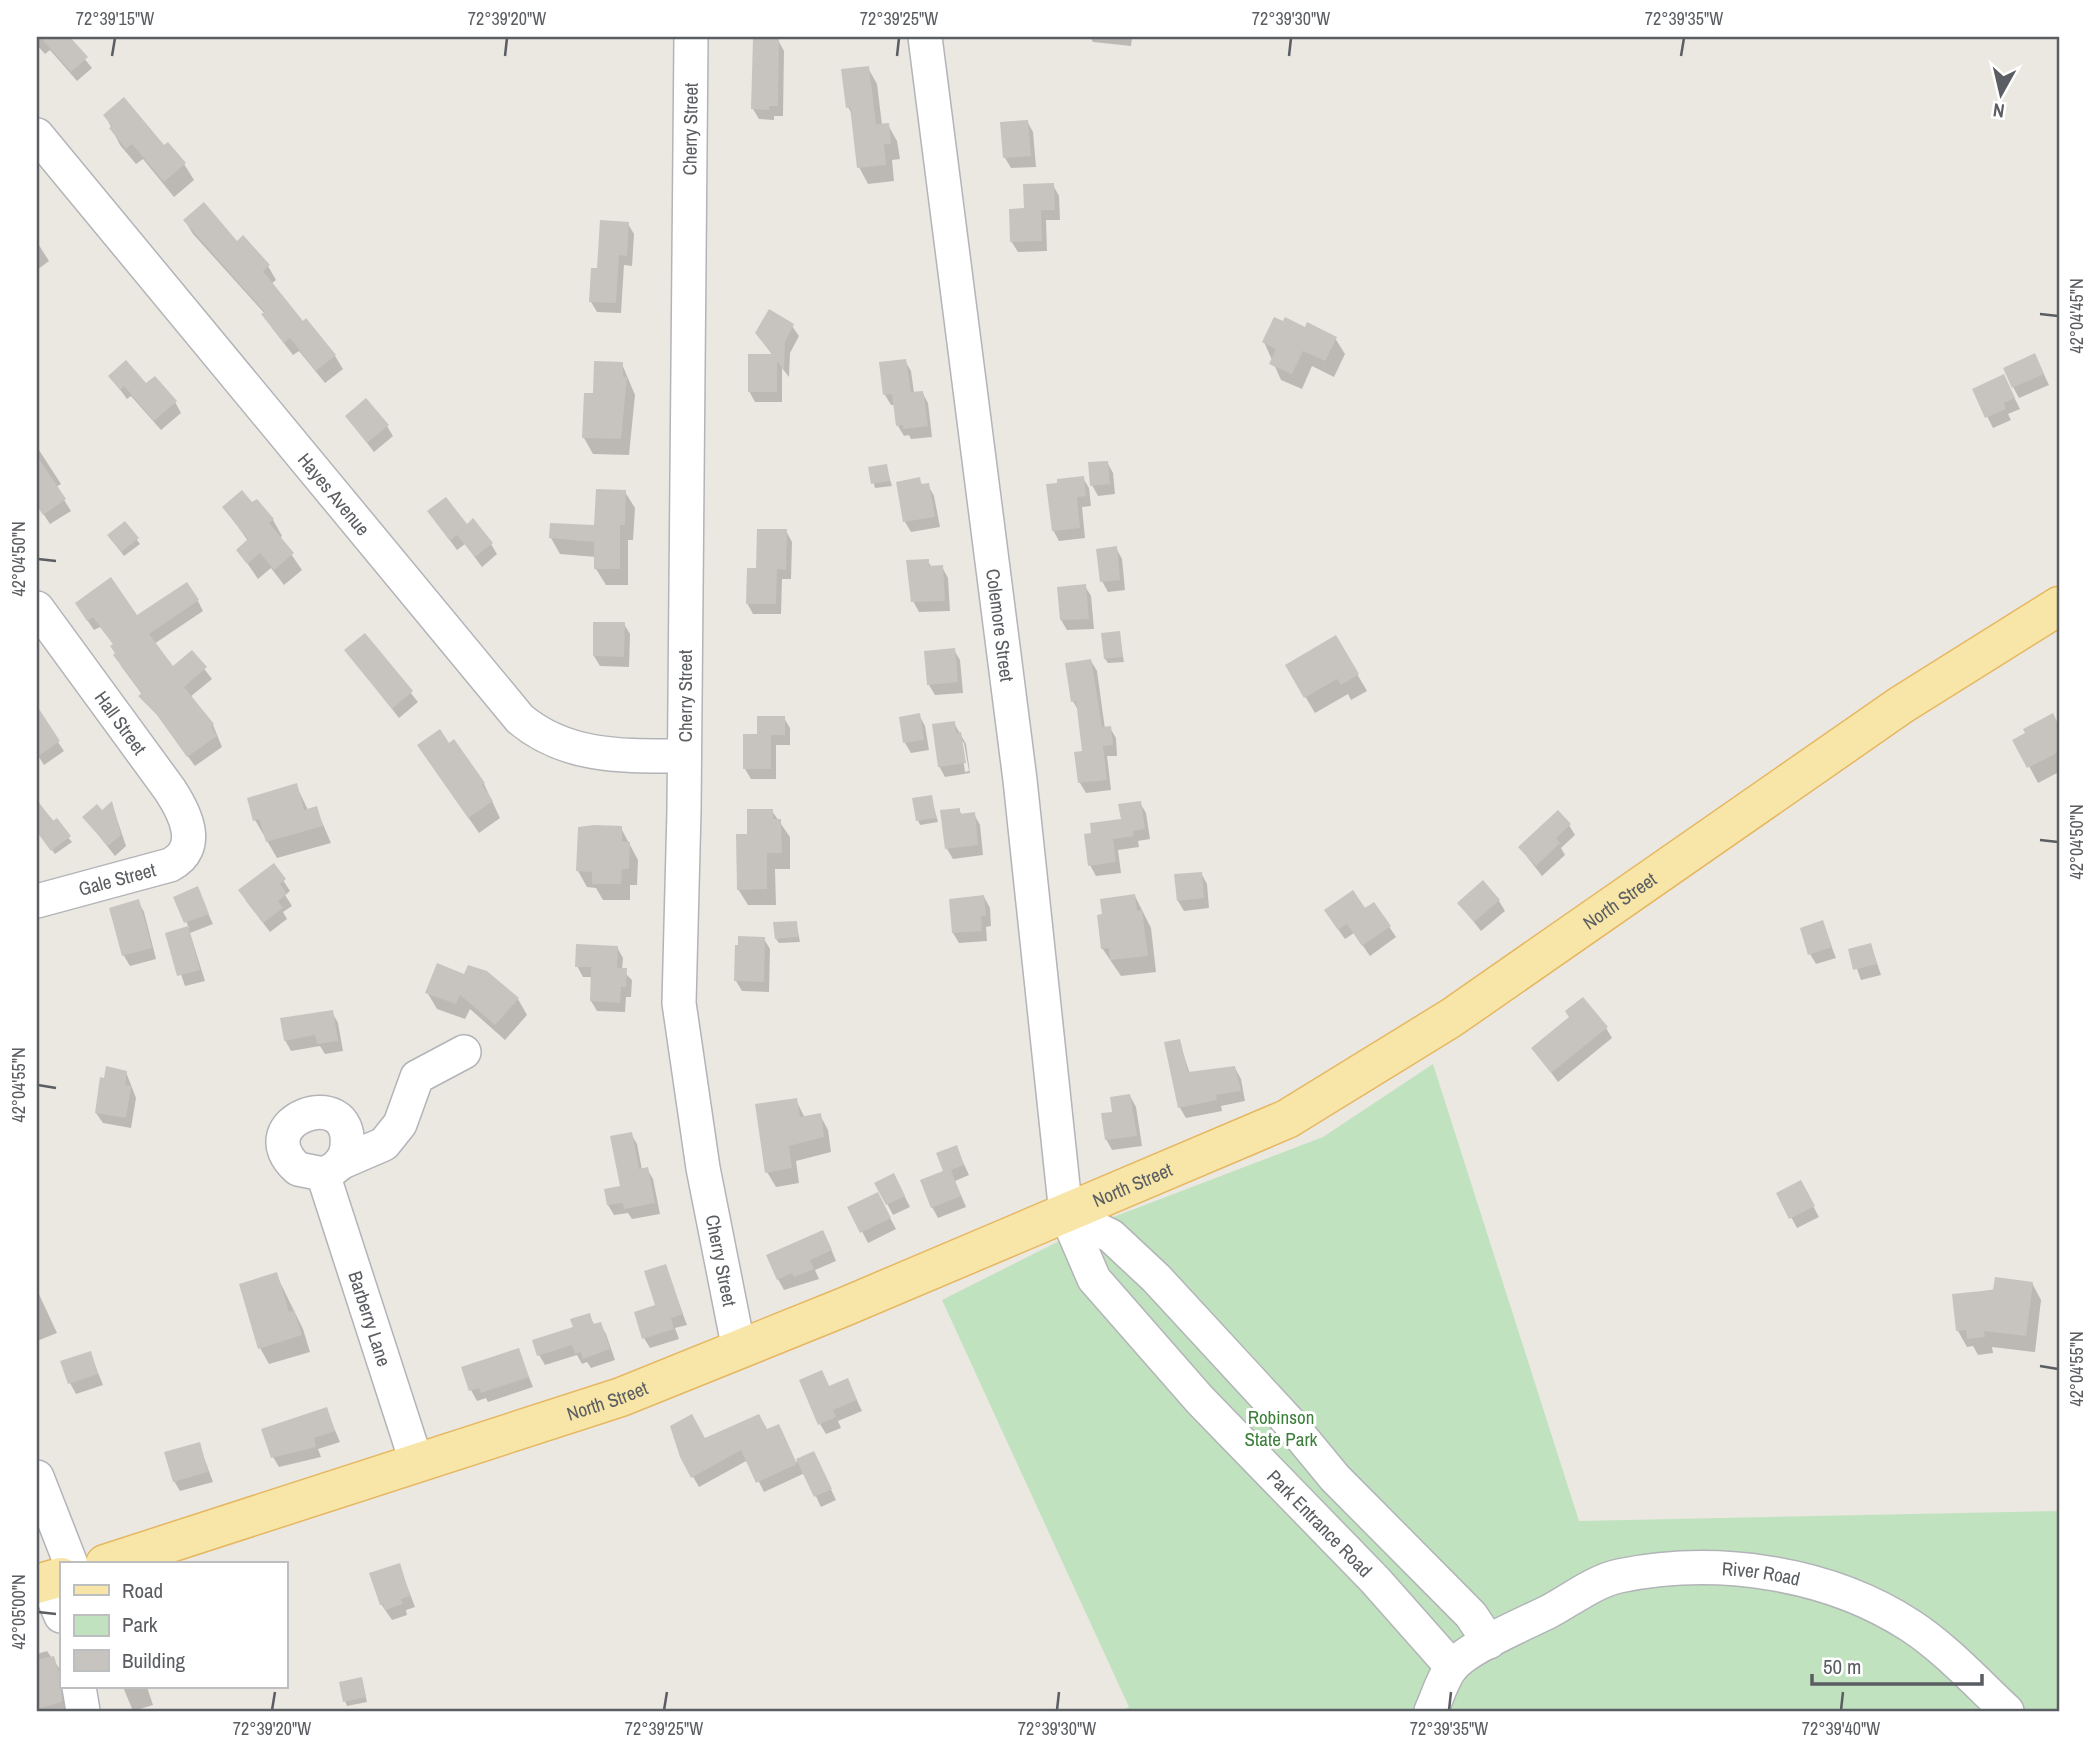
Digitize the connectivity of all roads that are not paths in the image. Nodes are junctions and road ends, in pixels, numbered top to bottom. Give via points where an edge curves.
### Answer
1 (691, 37) edge
2 (925, 37) edge
3 (37, 135) edge
4 (2059, 606) edge
5 (37, 608) edge
6 (684, 756) junction
7 (188, 845) joint
8 (37, 901) edge
9 (464, 1052) dead end
10 (1066, 1214) junction
11 (739, 1350) junction
12 (417, 1464) junction
13 (37, 1477) edge
14 (112, 1562) edge
15 (54, 1576) edge
16 (60, 1610) edge
17 (1489, 1642) junction
18 (1452, 1667) junction
19 (79, 1688) edge
20 (83, 1711) edge
21 (1431, 1711) edge
22 (2007, 1711) edge

1 - 6 street, Cherry Street
2 - 10 street, Colemore Street via 1020,780
3 - 6 street, Hayes Avenue via 520,719 572,748 617,755
4 - 10 main road, North Street via 1912,698 1360,1077 1239,1142
5 - 7 street, Hall Street via 170,790 188,824
6 - 11 street, Cherry Street via 682,1032
7 - 8 street, Gale Street via 170,865
9 - 12 street, Barberry Lane via 417,1077 400,1124 384,1144 332,1169
10 - 11 main road, North Street
10 - 17 street via 1111,1236 1156,1278 1335,1478 1471,1615
10 - 18 street, Park Entrance Road via 1094,1279 1200,1400 1375,1580
11 - 12 main road, North Street via 609,1401
12 - 14 main road, North Street
13 - 15 street
15 - 16 street
17 - 18 street, River Road
17 - 22 street, River Road via 1617,1577 1688,1569 1744,1570 1822,1585 1867,1602 1913,1627
18 - 21 street
19 - 20 street

